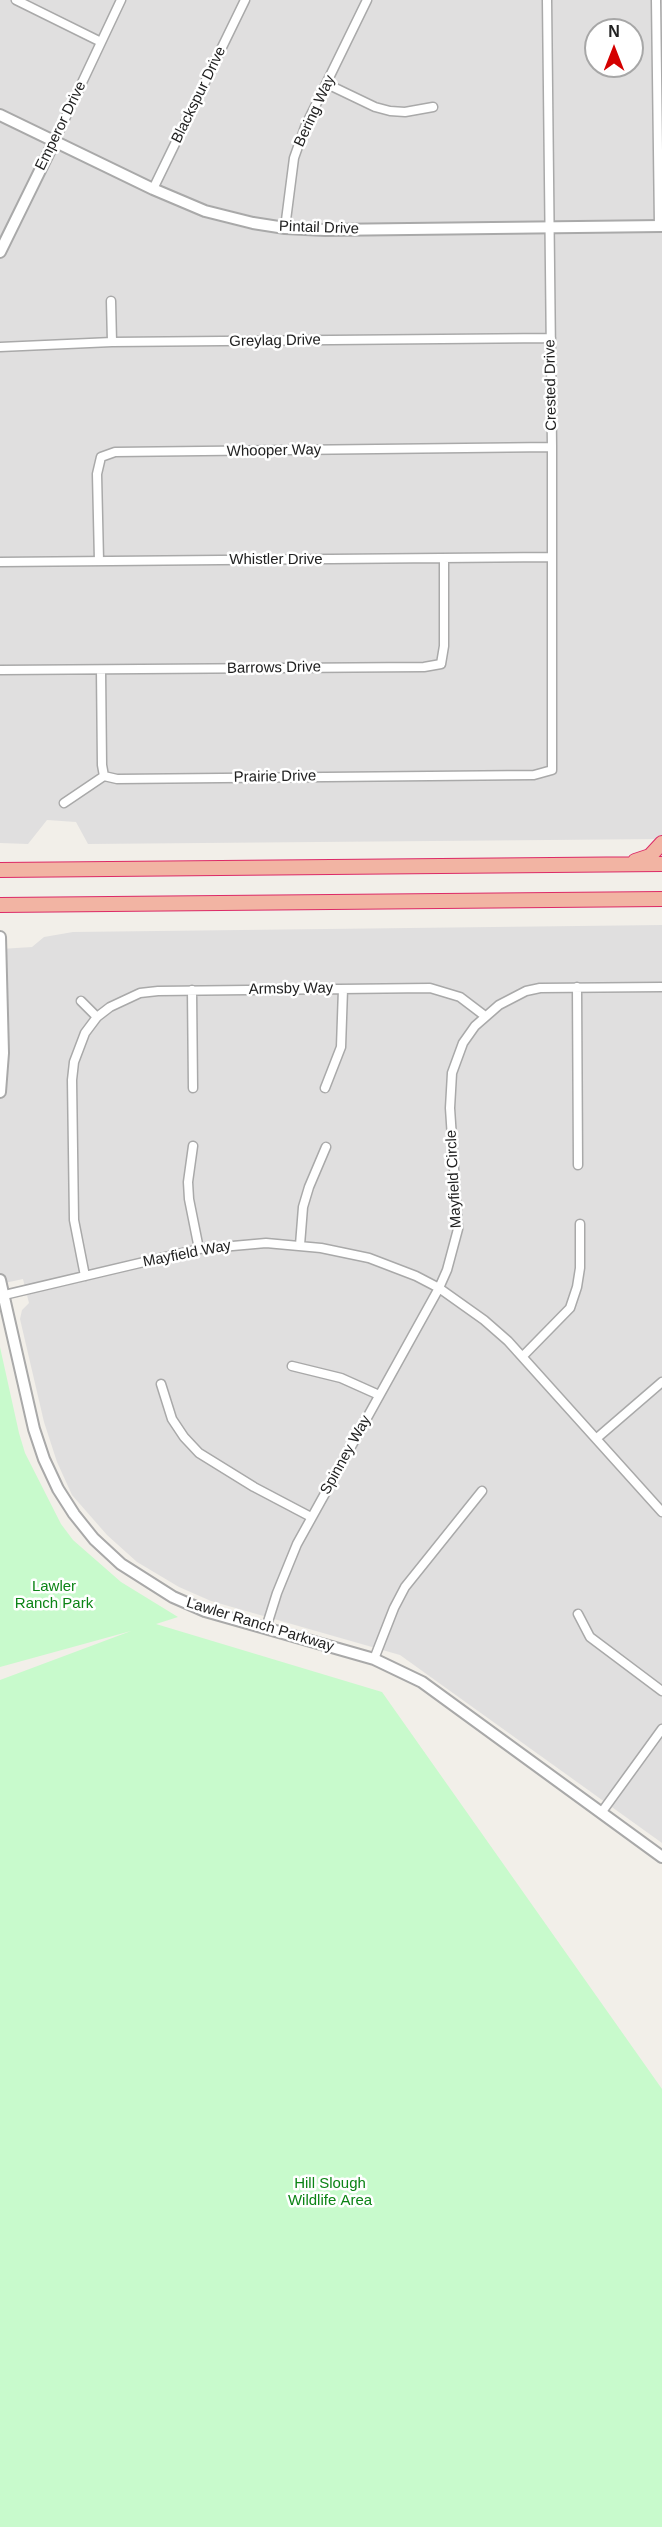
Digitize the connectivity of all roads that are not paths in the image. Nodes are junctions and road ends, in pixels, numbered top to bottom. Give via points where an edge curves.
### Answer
1 (16, 0) edge
2 (121, 0) edge
3 (245, 0) edge
4 (367, 0) edge
5 (548, 0) edge
6 (656, 0) edge
7 (101, 42) junction
8 (327, 84) junction
9 (433, 107) dead end
10 (660, 107) edge
11 (0, 115) edge
12 (54, 142) junction
13 (153, 189) junction
14 (660, 226) edge
15 (285, 228) junction
16 (550, 228) junction
17 (3, 239) edge
18 (0, 252) edge
19 (111, 301) dead end
20 (551, 338) junction
21 (112, 342) junction
22 (0, 347) edge
23 (552, 447) junction
24 (551, 556) junction
25 (444, 558) junction
26 (99, 561) junction
27 (0, 562) edge
28 (0, 670) edge
29 (101, 670) junction
30 (552, 770) joint
31 (104, 776) junction
32 (64, 803) dead end
33 (662, 843) edge
34 (662, 864) edge
35 (626, 865) junction
36 (0, 870) edge
37 (662, 899) edge
38 (0, 905) edge
39 (0, 938) edge
40 (577, 987) junction
41 (662, 987) edge
42 (343, 989) junction
43 (192, 990) junction
44 (81, 1001) dead end
45 (485, 1016) junction
46 (97, 1017) junction
47 (193, 1088) dead end
48 (325, 1088) dead end
49 (0, 1092) edge
50 (193, 1146) dead end
51 (326, 1147) dead end
52 (578, 1165) dead end
53 (580, 1224) dead end
54 (300, 1245) junction
55 (199, 1249) junction
56 (85, 1276) junction
57 (0, 1280) edge
58 (439, 1288) junction
59 (2, 1296) edge
60 (523, 1356) junction
61 (292, 1366) dead end
62 (662, 1382) edge
63 (161, 1384) dead end
64 (379, 1395) junction
65 (597, 1438) junction
66 (482, 1491) dead end
67 (662, 1512) edge
68 (311, 1517) junction
69 (578, 1614) dead end
70 (266, 1628) junction
71 (374, 1659) junction
72 (662, 1691) edge
73 (662, 1729) edge
74 (601, 1813) junction
75 (662, 1857) edge

1 - 7 street
2 - 7 street, Emperor Drive
3 - 13 street, Blackspur Drive
4 - 8 street, Bering Way
5 - 16 street, Crested Drive
6 - 10 street
7 - 12 street, Emperor Drive
8 - 9 street via 390,111
8 - 15 street, Bering Way via 294,158
10 - 14 street
11 - 12 street, Pintail Drive
12 - 13 street, Pintail Drive
12 - 17 street, Emperor Drive
13 - 15 street, Pintail Drive via 205,211
14 - 16 street, Pintail Drive
15 - 16 street, Pintail Drive
16 - 20 street, Crested Drive
17 - 18 street, Emperor Drive
19 - 21 street
20 - 21 street, Greylag Drive
20 - 23 street, Crested Drive
21 - 22 street, Greylag Drive
23 - 24 street, Crested Drive
23 - 26 street, Whooper Way via 115,452 101,457 97,474
24 - 25 street, Whistler Drive
24 - 30 street, Crested Drive
25 - 26 street, Whistler Drive
25 - 29 street, Barrows Drive via 441,664
26 - 27 street, Whistler Drive
28 - 29 street, Barrows Drive
29 - 31 street
30 - 31 street, Prairie Drive via 534,775 129,779
31 - 32 street
33 - 35 highway via 650,856
34 - 35 highway
35 - 36 highway
37 - 38 highway
39 - 49 street
40 - 41 street, Mayfield Circle
40 - 45 street, Mayfield Circle via 526,991
40 - 52 street
42 - 43 street, Armsby Way
42 - 45 street, Armsby Way via 438,990 460,997
42 - 48 street via 341,1047
43 - 46 street, Armsby Way via 140,993 110,1006
43 - 47 street
44 - 46 street
45 - 58 street, Mayfield Circle via 463,1043 452,1073 450,1108 458,1229
46 - 56 street, Armsby Way via 78,1047 72,1080 74,1220
50 - 55 street via 188,1182
51 - 54 street via 303,1207
53 - 60 street via 580,1268 570,1308
54 - 55 street, Mayfield Way
54 - 58 street, Mayfield Way via 369,1258
55 - 56 street, Mayfield Way
56 - 59 street, Mayfield Way
57 - 59 street, Lawler Ranch Parkway
58 - 60 street via 484,1320
58 - 64 street, Spinney Way
59 - 70 street, Lawler Ranch Parkway via 44,1459 74,1514 94,1539 146,1582 205,1611
60 - 65 street
61 - 64 street via 341,1378
62 - 65 street
63 - 68 street via 172,1419 199,1453
64 - 68 street, Spinney Way
65 - 67 street
66 - 71 street via 405,1587
68 - 70 street, Spinney Way via 285,1570
69 - 72 street via 590,1637
70 - 71 street, Lawler Ranch Parkway
71 - 74 street, Lawler Ranch Parkway via 422,1682
73 - 74 street
74 - 75 street, Lawler Ranch Parkway

